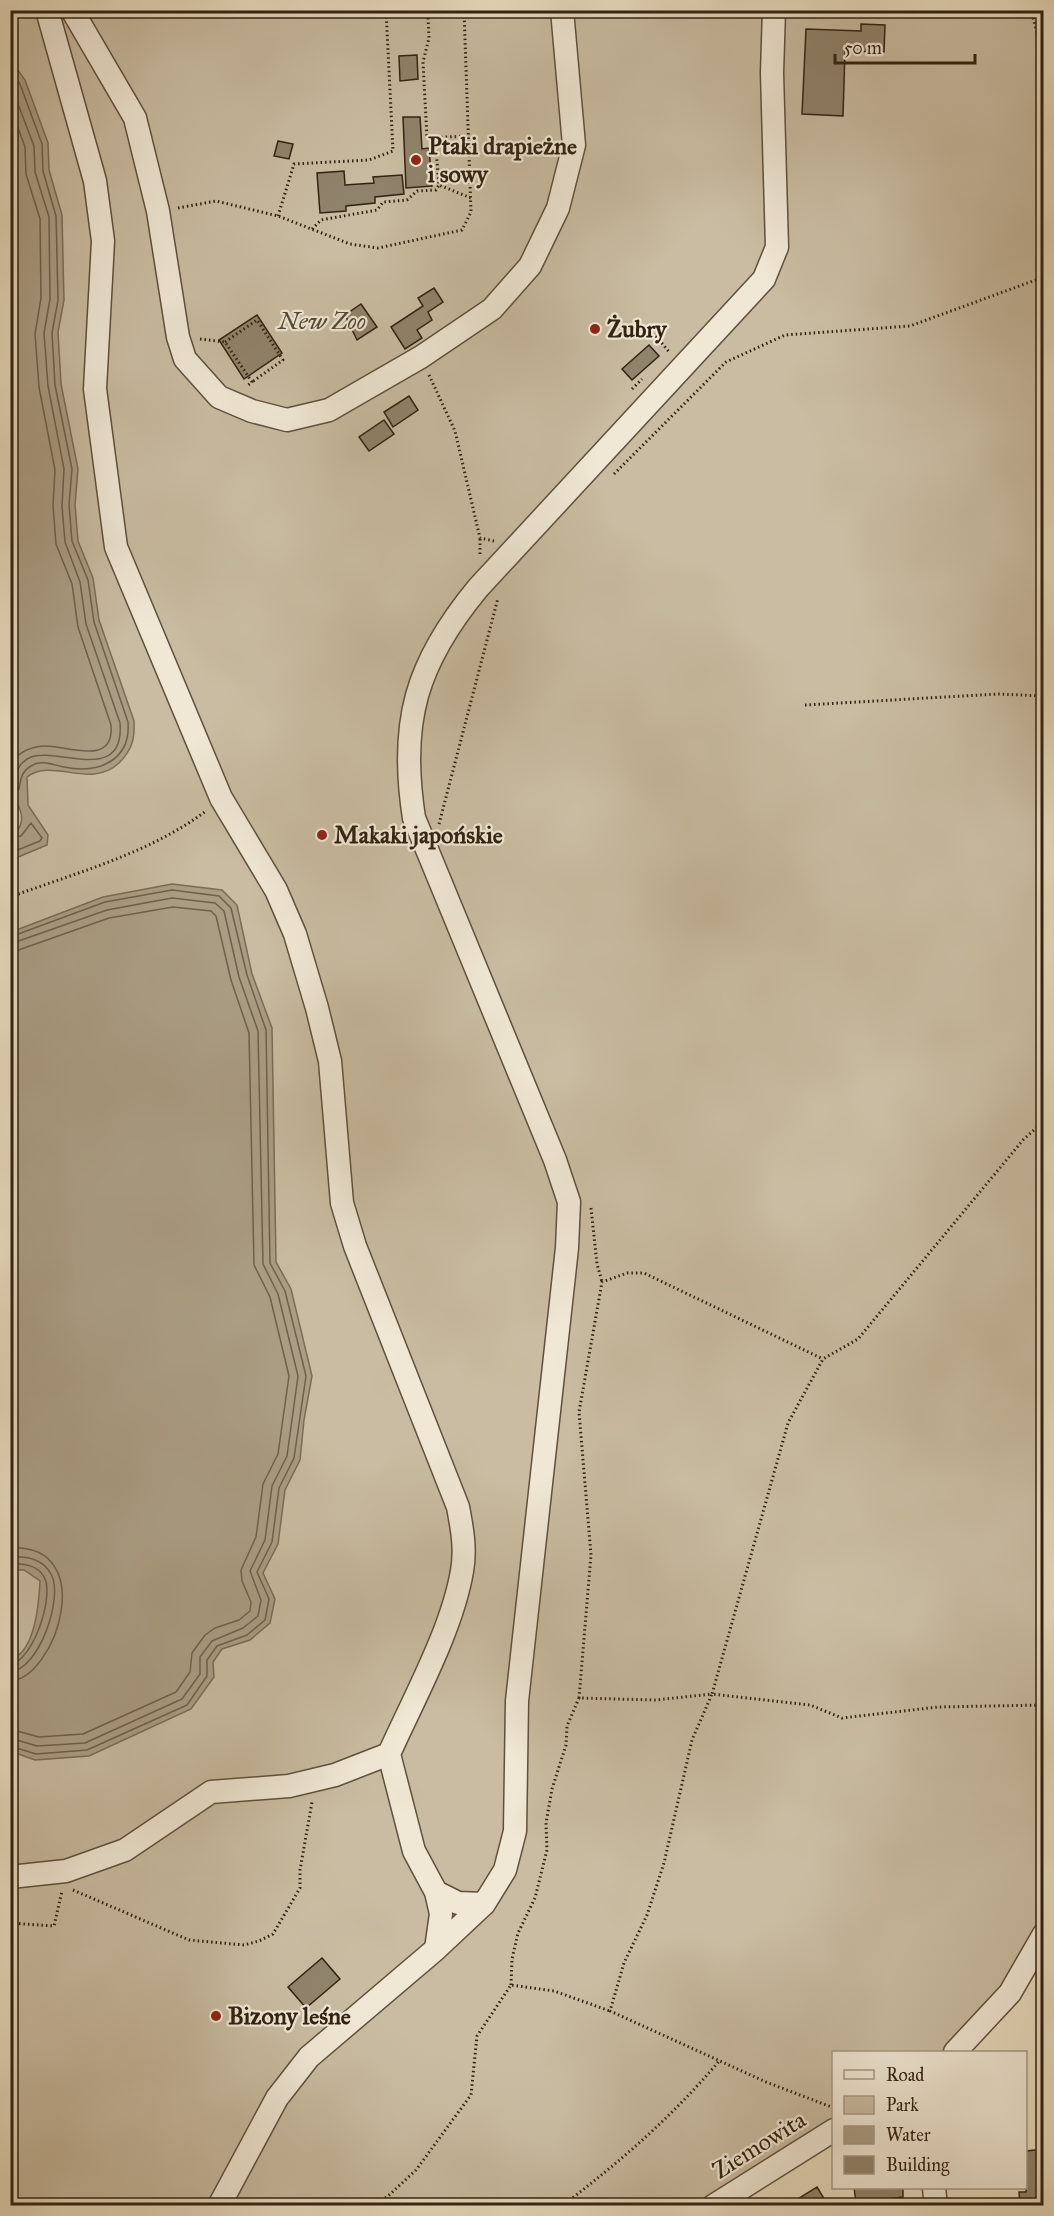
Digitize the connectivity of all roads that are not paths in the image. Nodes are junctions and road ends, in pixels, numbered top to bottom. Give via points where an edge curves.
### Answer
1 (47, 10) edge
2 (72, 10) edge
3 (562, 10) edge
4 (774, 10) edge
5 (389, 1754) junction
6 (10, 1876) edge
7 (436, 1892) junction
8 (484, 1904) junction
9 (1044, 1934) edge
10 (436, 1949) junction
11 (957, 2051) edge
12 (832, 2131) edge
13 (934, 2189) edge
14 (219, 2205) edge
15 (713, 2205) edge
16 (936, 2205) edge

1 - 5 street via 97,191 103,241 95,389 116,547 221,798 276,890 295,934 330,1061 342,1203 355,1246 459,1507 464,1538 462,1570 452,1612
2 - 3 street via 135,118 158,211 185,359 219,397 287,420 329,410 421,357 492,309 530,266 558,208 574,145
4 - 8 street via 777,247 764,279 450,622 427,663 408,741 414,818 569,1202 517,1701 515,1831 504,1870
5 - 6 street via 289,1786 211,1792 125,1850 66,1871
5 - 7 street via 414,1851
7 - 8 street via 458,1903
7 - 10 street via 441,1914
8 - 10 street
9 - 11 street via 1010,1993
10 - 14 street via 309,2057 277,2098
12 - 15 street, Ziemowita
13 - 16 street

